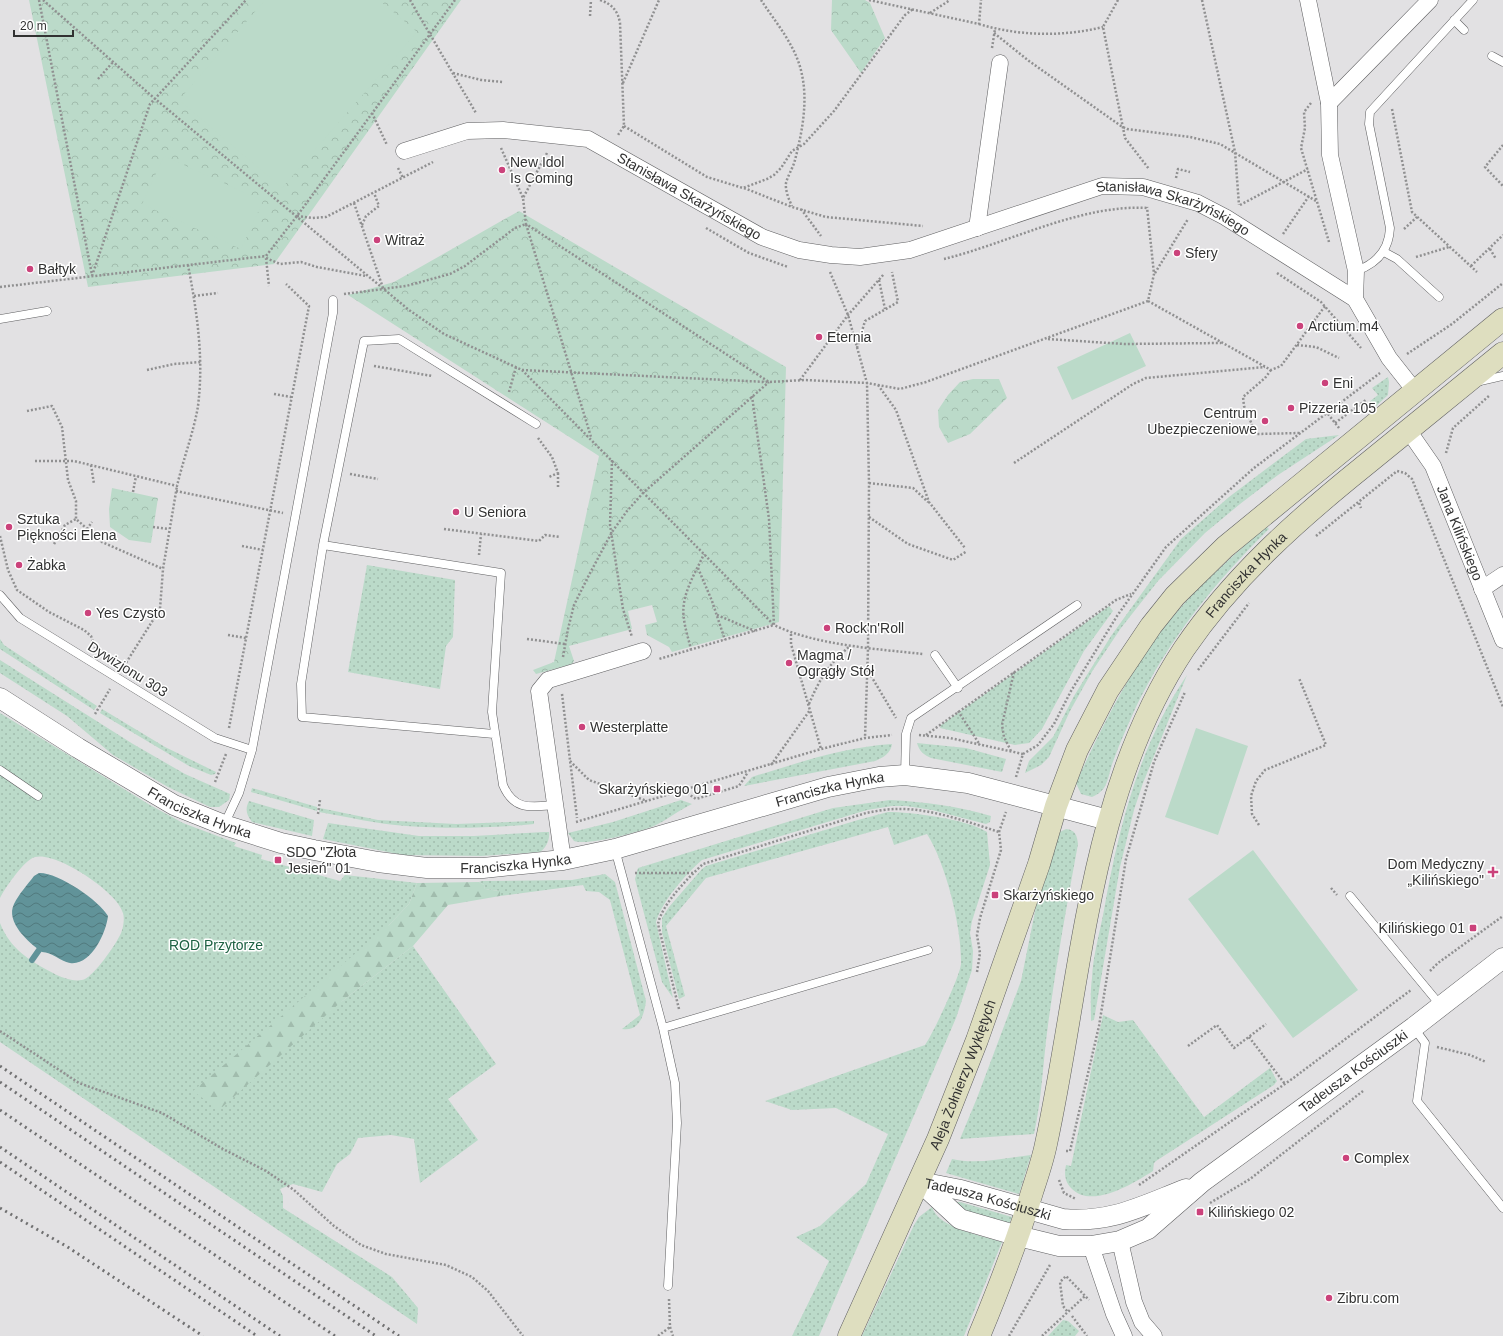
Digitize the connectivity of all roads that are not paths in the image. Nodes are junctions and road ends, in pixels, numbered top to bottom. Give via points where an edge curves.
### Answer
1 (1308, 0) edge
2 (1430, 0) edge
3 (1473, 0) edge
4 (1454, 20) junction
5 (1464, 30) dead end
6 (1492, 56) dead end
7 (1503, 62) edge
8 (1000, 63) dead end
9 (1329, 103) junction
10 (404, 152) dead end
11 (977, 228) junction
12 (1384, 252) junction
13 (1356, 271) junction
14 (1439, 297) dead end
15 (1355, 299) junction
16 (333, 300) road end
17 (47, 311) dead end
18 (0, 319) edge
19 (1503, 319) edge
20 (1503, 353) edge
21 (1503, 376) edge
22 (1466, 384) junction
23 (1415, 391) junction
24 (536, 424) dead end
25 (1408, 430) junction
26 (323, 545) junction
27 (1503, 575) edge
28 (1482, 589) junction
29 (0, 594) edge
30 (1077, 605) dead end
31 (1503, 640) edge
32 (640, 652) road end
33 (935, 655) road end
34 (958, 688) junction
35 (0, 698) edge
36 (494, 734) junction
37 (252, 750) junction
38 (0, 770) edge
39 (905, 775) junction
40 (38, 796) dead end
41 (555, 805) junction
42 (1056, 806) junction
43 (1108, 820) junction
44 (224, 825) junction
45 (615, 849) junction
46 (563, 860) junction
47 (1350, 896) dead end
48 (928, 950) dead end
49 (1503, 958) edge
50 (1441, 1006) junction
51 (1414, 1027) junction
52 (663, 1028) junction
53 (920, 1182) junction
54 (1202, 1182) junction
55 (1503, 1208) edge
56 (1027, 1210) junction
57 (1018, 1236) junction
58 (1120, 1241) junction
59 (1091, 1246) junction
60 (668, 1286) road end
61 (848, 1336) edge
62 (979, 1336) edge
63 (1124, 1336) edge
64 (1154, 1336) edge

1 - 9 street
2 - 9 street
3 - 4 lane
4 - 5 lane
4 - 12 lane via 1370,112 1369,124 1390,228
6 - 7 lane
8 - 11 street
9 - 13 street via 1330,155
10 - 11 street, Stanisława Skarżyńskiego via 467,131 503,130 588,139 762,237 799,250 831,255 860,257 896,253
11 - 15 street, Stanisława Skarżyńskiego via 1102,186 1151,189 1198,203 1225,216
12 - 13 lane via 1374,262
12 - 14 lane via 1400,262
13 - 15 street
15 - 23 street, Stanisława Skarżyńskiego via 1389,358
16 - 37 lane via 333,313
17 - 18 lane
19 - 23 main road, Franciszka Hynka
20 - 22 main road, Franciszka Hynka
21 - 22 lane
22 - 25 main road, Franciszka Hynka
23 - 42 main road, Franciszka Hynka via 1231,542 1175,596 1150,626 1108,690 1077,750
24 - 26 lane via 399,339 364,341
25 - 28 street, Jana Kilińskiego via 1433,466
25 - 43 main road, Franciszka Hynka via 1315,506 1262,554 1212,610 1156,697 1135,743
26 - 36 lane via 501,574 492,712
26 - 36 lane via 301,684 302,717
27 - 28 street
28 - 31 street, Jana Kilińskiego
29 - 37 lane, Dywizjonu 303 via 20,618 215,738
30 - 34 lane
32 - 41 street via 548,680 539,691
33 - 34 lane
34 - 39 lane via 911,718 906,734
35 - 44 street, Franciszka Hynka via 174,805
36 - 41 lane via 503,785 507,794 521,805
37 - 44 lane via 240,793
38 - 40 lane
39 - 42 street, Franciszka Hynka via 968,783
39 - 45 street, Franciszka Hynka via 879,777 828,787
41 - 46 street
42 - 43 street, Franciszka Hynka
42 - 53 main road, Aleja Żołnierzy Wyklętych via 1039,864 977,1040
43 - 56 main road via 1094,882 1046,1147
44 - 46 street, Franciszka Hynka via 281,843 378,862 427,868 483,868
45 - 46 street, Franciszka Hynka
45 - 52 lane
47 - 50 lane
48 - 52 lane
49 - 50 street, Tadeusza Kościuszki
50 - 51 street, Tadeusza Kościuszki
51 - 54 street, Tadeusza Kościuszki
51 - 55 lane via 1425,1043 1417,1101
52 - 60 lane via 675,1083 677,1123
53 - 56 street, Tadeusza Kościuszki via 961,1190
53 - 57 street, Tadeusza Kościuszki via 960,1219
53 - 61 main road, Aleja Żołnierzy Wyklętych
54 - 56 street, Tadeusza Kościuszki via 1123,1214 1097,1220 1063,1219
54 - 58 street, Tadeusza Kościuszki via 1148,1229
56 - 57 main road
57 - 59 street, Tadeusza Kościuszki via 1058,1246
57 - 62 main road
58 - 59 street, Tadeusza Kościuszki
58 - 64 street via 1134,1302 1142,1322
59 - 63 street

